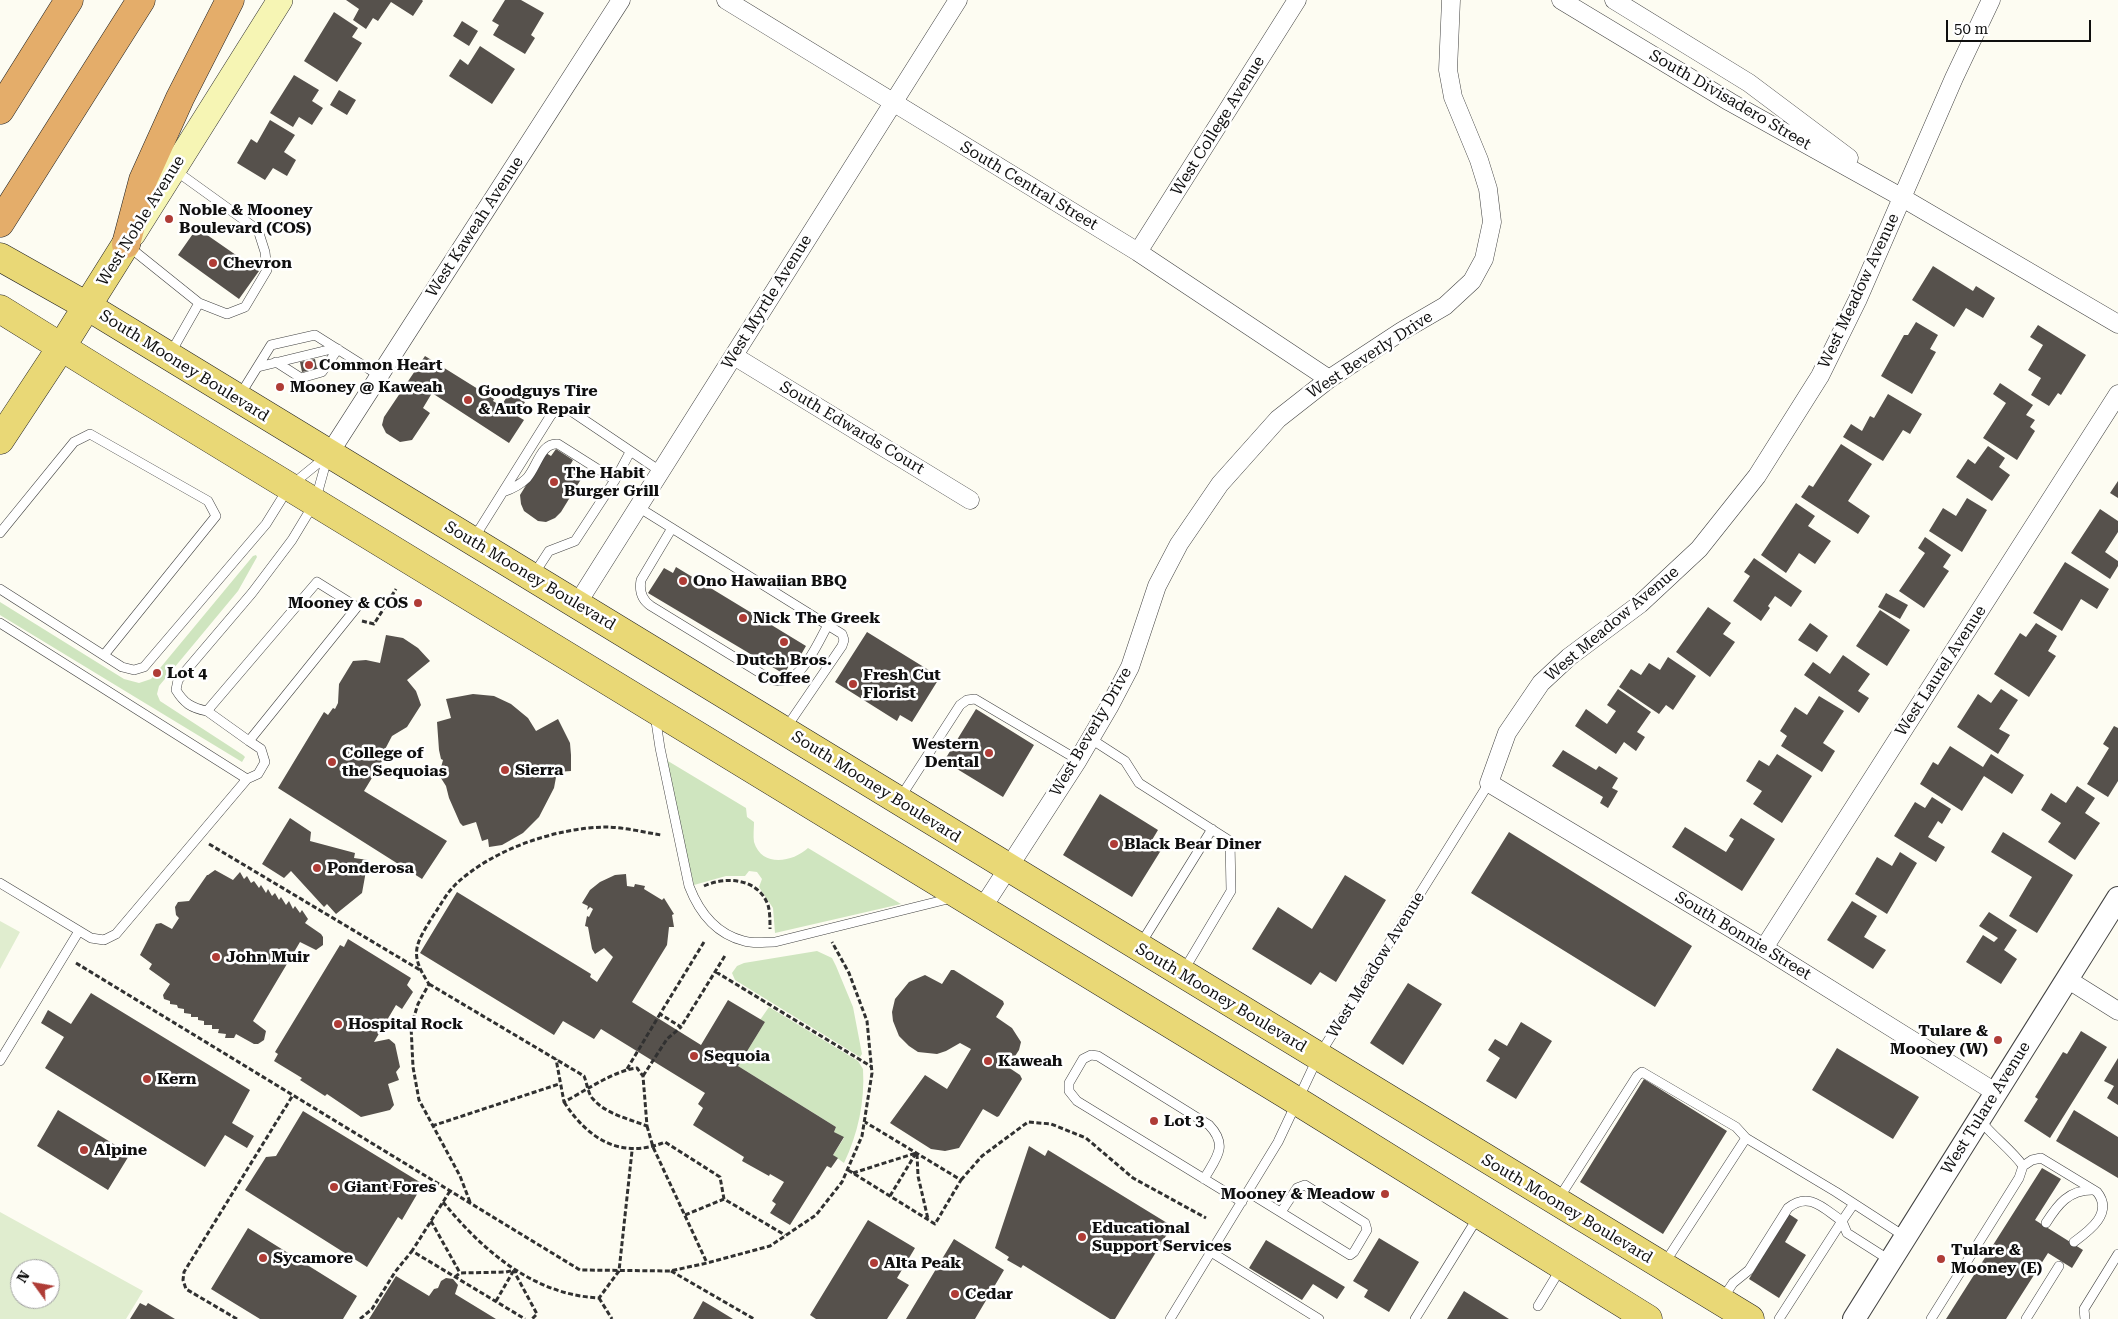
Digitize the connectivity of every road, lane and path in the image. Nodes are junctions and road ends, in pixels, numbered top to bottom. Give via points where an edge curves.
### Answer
1 (70, 0) edge
2 (141, 0) edge
3 (230, 0) edge
4 (280, 0) edge
5 (622, 0) edge
6 (726, 0) edge
7 (958, 0) edge
8 (1297, 0) edge
9 (1451, 0) edge
10 (1561, 0) edge
11 (1614, 0) edge
12 (1991, 0) edge
13 (892, 103) junction
14 (0, 110) edge
15 (174, 169) junction
16 (1901, 197) junction
17 (0, 223) edge
18 (126, 244) junction
19 (1138, 252) junction
20 (0, 257) edge
21 (199, 303) junction
22 (87, 306) junction
23 (2, 310) edge
24 (2118, 324) edge
25 (62, 346) junction
26 (337, 348) junction
27 (734, 356) junction
28 (169, 357) junction
29 (276, 362) junction
30 (258, 367) junction
31 (380, 376) junction
32 (1329, 379) junction
33 (2118, 394) edge
34 (238, 399) junction
35 (0, 440) edge
36 (628, 450) junction
37 (329, 454) junction
38 (660, 471) junction
39 (615, 480) junction
40 (289, 487) junction
41 (503, 492) junction
42 (970, 500) dead end
43 (315, 502) junction
44 (638, 507) junction
45 (672, 528) junction
46 (0, 533) edge
47 (472, 540) junction
48 (532, 577) junction
49 (0, 589) edge
50 (396, 589) dead end
51 (577, 604) junction
52 (349, 618) junction
53 (0, 623) edge
54 (828, 625) junction
55 (104, 655) junction
56 (654, 710) junction
57 (207, 711) junction
58 (785, 731) junction
59 (1091, 740) junction
60 (249, 741) junction
61 (1078, 760) junction
62 (247, 779) junction
63 (1489, 783) junction
64 (898, 800) junction
65 (1212, 829) junction
66 (661, 834) dead end
67 (198, 837) junction
68 (1008, 868) junction
69 (0, 882) edge
70 (691, 892) junction
71 (2118, 898) edge
72 (970, 903) junction
73 (79, 931) junction
74 (704, 942) dead end
75 (769, 942) junction
76 (832, 942) dead end
77 (1138, 947) junction
78 (1764, 948) junction
79 (726, 954) dead end
80 (64, 956) junction
81 (420, 970) junction
82 (716, 972) junction
83 (1182, 972) junction
84 (2066, 979) junction
85 (429, 984) junction
86 (2118, 1012) edge
87 (660, 1014) junction
88 (681, 1028) junction
89 (1318, 1057) junction
90 (556, 1059) junction
91 (0, 1061) edge
92 (872, 1067) junction
93 (627, 1069) junction
94 (643, 1076) junction
95 (559, 1084) junction
96 (589, 1089) junction
97 (1995, 1092) junction
98 (293, 1095) junction
99 (1296, 1101) junction
100 (564, 1102) junction
101 (1979, 1119) junction
102 (865, 1122) junction
103 (432, 1126) junction
104 (647, 1126) junction
105 (1746, 1138) junction
106 (653, 1147) junction
107 (632, 1150) junction
108 (917, 1153) junction
109 (2023, 1166) junction
110 (848, 1170) junction
111 (853, 1173) junction
112 (1204, 1179) junction
113 (961, 1180) junction
114 (2092, 1190) junction
115 (450, 1191) junction
116 (1248, 1192) junction
117 (890, 1196) junction
118 (724, 1199) junction
119 (1557, 1201) junction
120 (443, 1202) junction
121 (1242, 1202) junction
122 (470, 1203) junction
123 (1853, 1205) junction
124 (1281, 1212) junction
125 (685, 1215) junction
126 (1480, 1215) junction
127 (1206, 1218) dead end
128 (928, 1219) junction
129 (431, 1221) junction
130 (1842, 1221) junction
131 (2046, 1223) dead end
132 (785, 1235) junction
133 (1906, 1238) junction
134 (2074, 1242) dead end
135 (412, 1251) junction
136 (1211, 1252) junction
137 (2118, 1254) edge
138 (1891, 1261) junction
139 (707, 1263) junction
140 (1563, 1266) junction
141 (2059, 1266) dead end
142 (1662, 1267) junction
143 (515, 1270) junction
144 (670, 1270) junction
145 (619, 1271) junction
146 (460, 1273) junction
147 (455, 1277) junction
148 (599, 1298) junction
149 (495, 1301) junction
150 (1721, 1302) junction
151 (1538, 1306) dead end
152 (237, 1319) edge
153 (360, 1319) edge
154 (525, 1319) edge
155 (532, 1319) edge
156 (612, 1319) edge
157 (754, 1319) edge
158 (1170, 1319) edge
159 (1319, 1319) edge
160 (1415, 1319) edge
161 (1648, 1319) edge
162 (1750, 1319) edge
163 (1780, 1319) edge
164 (1854, 1319) edge
165 (1931, 1319) edge
166 (2026, 1319) edge
167 (2085, 1319) edge

1 - 14 highway
2 - 17 highway
3 - 18 highway via 143,180
4 - 15 main road, West Noble Avenue
5 - 31 street, West Kaweah Avenue
6 - 13 street, South Central Street
7 - 13 street, West Myrtle Avenue
8 - 19 street, West College Avenue
9 - 32 street, West Beverly Drive via 1448,70 1453,97 1488,189 1492,222 1484,258 1472,281 1445,306
10 - 16 street, South Divisadero Street via 1730,102
11 - 16 street, South Divisadero Street via 1749,83
12 - 16 street, West Meadow Avenue
13 - 19 street, South Central Street
13 - 27 street, West Myrtle Avenue
15 - 18 main road, West Noble Avenue
15 - 21 lane via 258,230 265,252 267,270 245,307 227,314
16 - 24 street, South Divisadero Street
16 - 63 street, West Meadow Avenue via 1858,299 1820,376 1757,476 1699,549 1640,604 1568,657 1541,683 1507,733
18 - 21 lane
18 - 22 main road, West Noble Avenue
19 - 32 street, South Central Street
20 - 22 main road, South Mooney Boulevard
21 - 28 lane
22 - 25 main road, West Noble Avenue
22 - 28 main road, South Mooney Boulevard
23 - 25 main road
25 - 35 main road, West Noble Avenue
25 - 40 main road
26 - 29 lane
26 - 29 lane via 322,372 300,378
26 - 30 lane via 315,335 272,346
26 - 31 lane
27 - 38 street, West Myrtle Avenue
27 - 42 street, South Edwards Court
28 - 34 main road, South Mooney Boulevard
29 - 30 lane
30 - 34 lane
31 - 37 street, West Kaweah Avenue
32 - 59 street, West Beverly Drive via 1278,420 1220,484 1179,544 1157,586 1130,667
33 - 78 street, West Laurel Avenue
34 - 37 main road, South Mooney Boulevard
36 - 38 lane
36 - 39 lane
36 - 41 lane via 571,411 556,410
37 - 40 lane
37 - 43 lane
37 - 47 main road, South Mooney Boulevard
38 - 44 street, West Myrtle Avenue
39 - 41 lane via 554,444 544,450 528,477
39 - 48 lane via 575,542 549,551
40 - 43 main road
40 - 55 lane via 266,524 144,667 134,670 122,667
41 - 47 lane
43 - 56 main road
43 - 57 lane via 292,540 252,593 178,680 176,690 182,701 194,709
44 - 45 lane
44 - 51 street, West Myrtle Avenue
45 - 54 lane
45 - 54 lane via 641,580 643,598 651,606 770,679 781,682 802,669
46 - 55 lane via 74,442 90,434 208,501 216,516
47 - 48 main road, South Mooney Boulevard
48 - 51 main road, South Mooney Boulevard
49 - 55 lane
50 - 52 path via 374,624
51 - 58 main road, South Mooney Boulevard
52 - 57 lane via 357,607 317,582
52 - 60 lane
53 - 62 lane
54 - 58 lane via 837,630 844,640 842,646
56 - 70 lane
56 - 72 main road
57 - 60 lane
58 - 64 main road, South Mooney Boulevard
59 - 61 street, West Beverly Drive
59 - 65 lane via 1126,761 1138,783
60 - 62 lane via 261,749 265,762 258,774
61 - 64 lane via 975,699 967,700 960,705
61 - 68 street, West Beverly Drive
62 - 67 lane
63 - 78 street, South Bonnie Street
63 - 89 lane, West Meadow Avenue
64 - 68 main road, South Mooney Boulevard
65 - 77 lane
65 - 83 lane via 1230,841 1231,891
66 - 81 path via 605,827 549,835 507,851 454,886 418,940 415,955
67 - 73 lane via 116,934 104,940 90,938
67 - 81 path
68 - 72 street, West Beverly Drive
68 - 77 main road, South Mooney Boulevard
69 - 73 lane
70 - 75 lane via 710,923 726,934 745,942
70 - 75 path via 721,880 734,879 754,888 768,905
71 - 84 street, West Tulare Avenue
72 - 75 lane via 910,907
72 - 99 main road
73 - 80 lane
74 - 87 path
76 - 92 path via 849,973 867,1021
77 - 83 main road, South Mooney Boulevard
78 - 97 street, South Bonnie Street
79 - 82 path
80 - 91 lane
80 - 98 path
81 - 85 path
82 - 88 path
82 - 92 path
83 - 89 main road, South Mooney Boulevard
84 - 86 street
84 - 97 street, West Tulare Avenue
85 - 90 path
85 - 103 path via 411,1026 419,1100
87 - 88 path
87 - 93 path
88 - 94 path via 667,1039
89 - 99 lane, West Meadow Avenue
89 - 119 main road, South Mooney Boulevard
90 - 95 path
90 - 96 path via 584,1076
92 - 102 path
93 - 94 path via 638,1068
93 - 96 path
94 - 104 path
95 - 100 path
95 - 103 path
96 - 100 path
96 - 104 path via 592,1098 608,1110
97 - 101 street, West Tulare Avenue
98 - 115 path
98 - 152 path via 184,1272 186,1289
99 - 116 lane, West Meadow Avenue via 1278,1142
99 - 126 main road
100 - 107 path via 580,1124 594,1136
101 - 109 lane
101 - 133 street, West Tulare Avenue
102 - 108 path
102 - 110 path
103 - 122 path via 460,1176
104 - 106 path
105 - 119 lane via 1736,1127 1642,1072
105 - 123 lane
105 - 142 lane
106 - 107 path
106 - 118 path via 665,1142 720,1177
106 - 125 path
107 - 145 path
108 - 111 path
108 - 113 path
108 - 117 path
108 - 128 path via 918,1176
109 - 114 lane via 2041,1158
109 - 165 lane via 2019,1178
110 - 111 path
110 - 132 path via 816,1215
111 - 117 path
112 - 112 lane via 1221,1144 1210,1125 1098,1056 1083,1059 1069,1083 1069,1091 1076,1102
112 - 121 lane
113 - 127 path via 982,1156 1028,1122 1052,1124 1086,1138 1133,1178
113 - 128 path via 935,1224
114 - 131 lane via 2068,1195
114 - 134 lane via 2102,1198 2101,1215 2090,1232
115 - 120 path
115 - 122 path
116 - 121 lane, West Meadow Avenue
116 - 124 lane
117 - 128 path
118 - 125 path
118 - 132 path
119 - 142 main road, South Mooney Boulevard
120 - 129 path
120 - 143 path via 468,1232
121 - 136 lane, West Meadow Avenue
122 - 145 path via 580,1270
123 - 130 lane
123 - 133 lane
124 - 124 lane via 1350,1254 1367,1230 1365,1223 1305,1186 1296,1188
125 - 139 path
126 - 140 main road
126 - 160 lane
129 - 135 path
129 - 146 path
130 - 138 lane via 1847,1233
130 - 150 lane via 1814,1202 1804,1199 1795,1202 1749,1270 1732,1283
130 - 163 lane
132 - 139 path via 770,1246
133 - 138 street, West Tulare Avenue
135 - 147 path
135 - 153 path via 372,1309
136 - 158 lane, West Meadow Avenue
136 - 159 lane
137 - 167 lane via 2084,1309
138 - 164 street, West Tulare Avenue
139 - 144 path
140 - 151 lane
140 - 161 main road
141 - 166 lane
142 - 150 main road, South Mooney Boulevard
143 - 146 path
143 - 148 path via 559,1291
143 - 149 path
143 - 155 path via 537,1314
144 - 145 path
144 - 157 path
145 - 148 path
146 - 147 path
147 - 149 path
148 - 156 path
149 - 154 path
150 - 162 main road, South Mooney Boulevard

